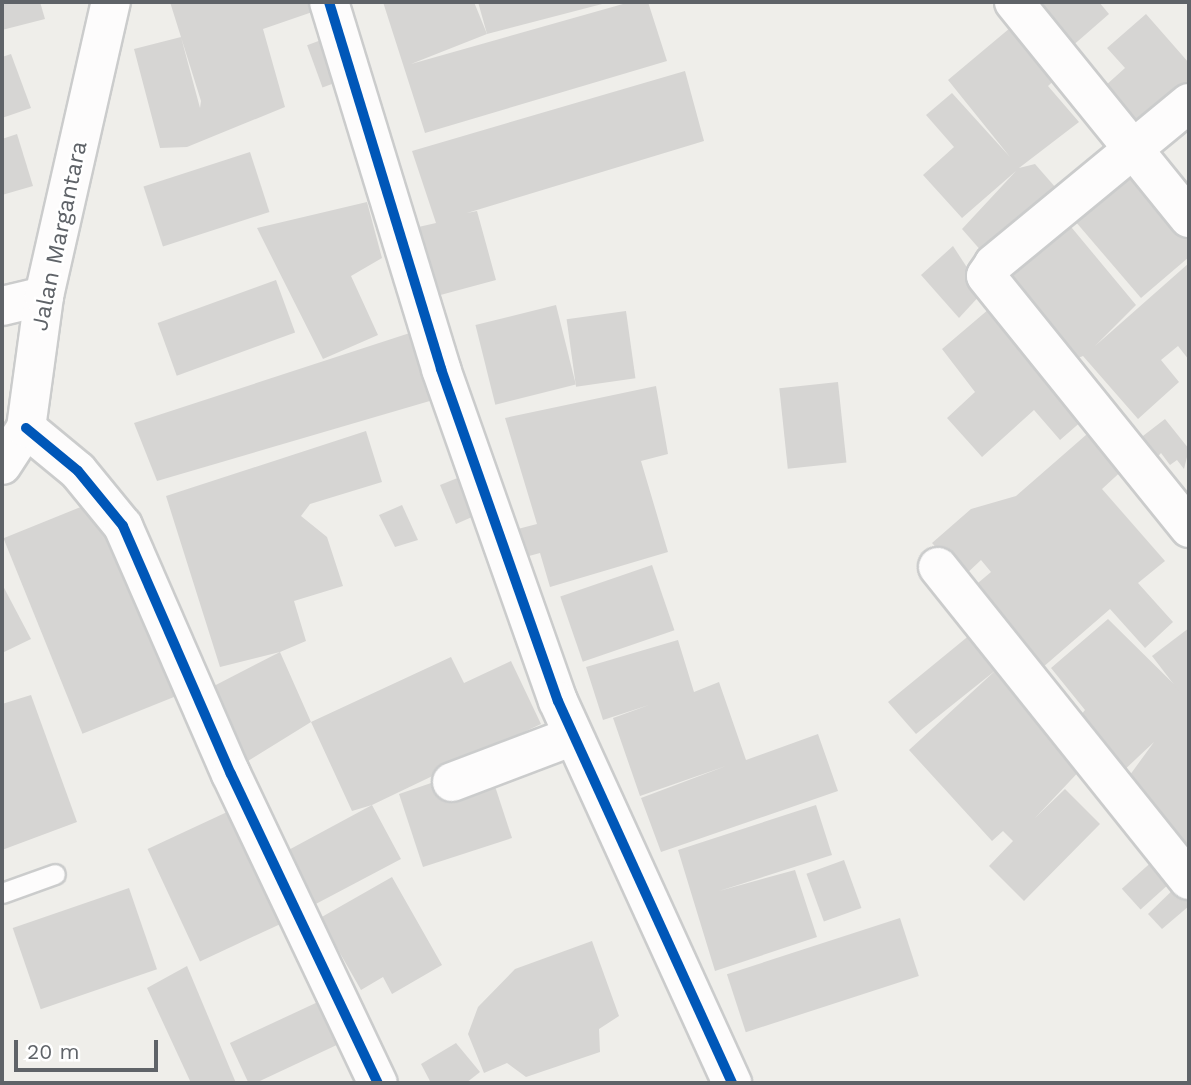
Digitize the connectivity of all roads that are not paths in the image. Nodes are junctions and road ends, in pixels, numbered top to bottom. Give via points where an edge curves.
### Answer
1 (111, 2) edge
2 (329, 2) edge
3 (1014, 2) edge
4 (1189, 103) edge
5 (1133, 150) junction
6 (1189, 218) edge
7 (44, 296) junction
8 (2, 306) edge
9 (26, 428) junction
10 (2, 465) edge
11 (1189, 528) edge
12 (938, 568) dead end
13 (573, 736) junction
14 (452, 782) dead end
15 (54, 874) dead end
16 (1189, 880) edge
17 (2, 893) edge
18 (378, 1083) edge
19 (732, 1083) edge

1 - 7 street, Jalan Margantara
2 - 13 street via 441,369
3 - 5 street
4 - 5 street
5 - 6 street
5 - 11 street via 994,264 986,276
7 - 8 street
7 - 9 street, Jalan Margantara
9 - 10 street, Jalan Margantara
9 - 18 street via 78,471 123,526 231,774
12 - 16 street
13 - 14 street
13 - 19 street
15 - 17 lane

